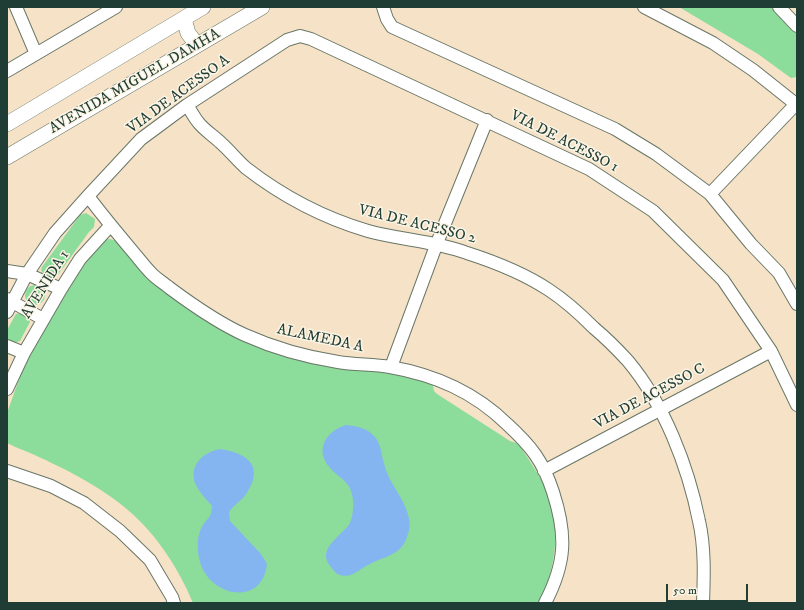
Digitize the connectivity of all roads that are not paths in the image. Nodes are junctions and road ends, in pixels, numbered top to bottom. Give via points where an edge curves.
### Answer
1 (16, 7) edge
2 (116, 7) edge
3 (203, 7) edge
4 (262, 7) edge
5 (383, 7) edge
6 (644, 7) edge
7 (779, 7) edge
8 (184, 13) edge
9 (797, 26) edge
10 (300, 36) joint
11 (197, 45) junction
12 (36, 54) junction
13 (7, 71) edge
14 (797, 104) edge
15 (187, 105) junction
16 (487, 120) junction
17 (7, 124) edge
18 (7, 156) edge
19 (710, 194) junction
20 (88, 196) junction
21 (110, 226) junction
22 (438, 244) junction
23 (7, 271) edge
24 (28, 274) junction
25 (60, 289) junction
26 (797, 304) edge
27 (9, 305) edge
28 (43, 319) junction
29 (7, 346) edge
30 (771, 351) junction
31 (24, 353) junction
32 (390, 367) junction
33 (7, 387) edge
34 (797, 405) edge
35 (660, 410) junction
36 (7, 470) edge
37 (544, 471) junction
38 (174, 603) edge
39 (545, 603) edge
40 (703, 603) edge

1 - 12 street
2 - 12 street
3 - 8 street, AVENIDA MIGUEL DAMHA
4 - 11 street, AVENIDA MIGUEL DAMHA
5 - 19 street via 392,27 615,128 656,154
6 - 14 street via 714,43
7 - 9 street
8 - 11 street via 188,33
8 - 17 street, AVENIDA MIGUEL DAMHA
10 - 15 street, VIA DE ACESSO A via 287,40
10 - 16 street, VIA DE ACESSO 1 via 311,38
11 - 18 street, AVENIDA MIGUEL DAMHA
12 - 13 street
14 - 19 street
15 - 20 street, VIA DE ACESSO A via 141,139
15 - 22 street, VIA DE ACESSO 2 via 198,122 245,167 281,193 323,214 367,230
16 - 22 street
16 - 30 street, VIA DE ACESSO 1 via 589,169 653,211 723,280
19 - 26 street via 751,244 779,273
20 - 21 street, ALAMEDA A
20 - 24 street, AVENIDA 1 via 55,233
21 - 25 street, AVENIDA 1 via 80,260
21 - 32 street, ALAMEDA A via 152,274 219,323 265,344 296,353 338,362
22 - 32 street
22 - 35 street, VIA DE ACESSO 2 via 510,269 548,289 566,302 628,361
23 - 24 street
24 - 25 street
24 - 27 street, AVENIDA 1
25 - 28 street, AVENIDA 1
27 - 28 street
28 - 31 street, AVENIDA 1
29 - 31 street
30 - 34 street, VIA DE ACESSO 1
30 - 35 street, VIA DE ACESSO C
31 - 33 street, AVENIDA 1
32 - 37 street, ALAMEDA A via 441,380 472,396 497,414 521,437 537,456
35 - 37 street, VIA DE ACESSO C
35 - 40 street, VIA DE ACESSO 2 via 671,431 700,522 704,573
36 - 38 street via 51,486 90,507 150,560
37 - 39 street, ALAMEDA A via 560,512 563,546 554,585

